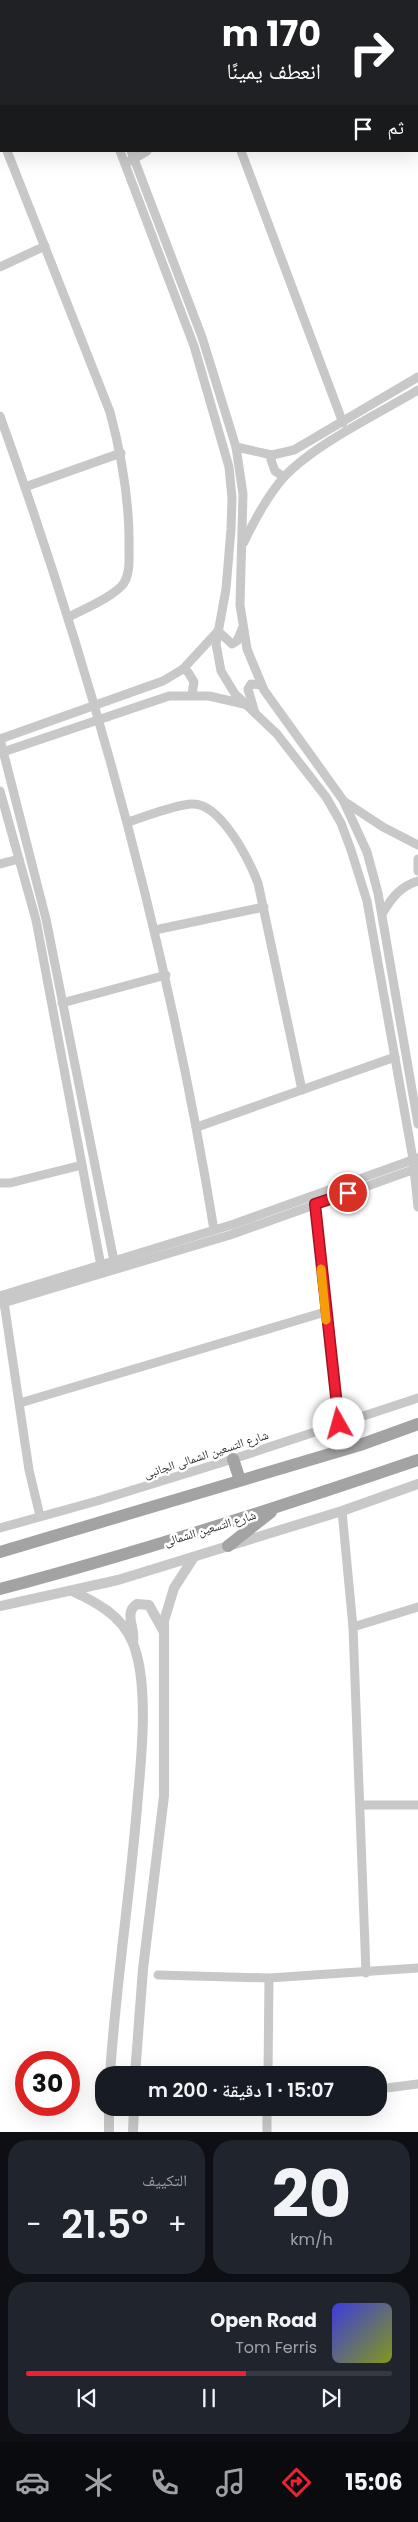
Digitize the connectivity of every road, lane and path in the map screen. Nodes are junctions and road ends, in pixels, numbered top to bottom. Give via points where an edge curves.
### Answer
1 (7, 152) edge
2 (241, 152) edge
3 (127, 153) edge
4 (45, 246) junction
5 (0, 267) edge
6 (418, 377) edge
7 (418, 390) edge
8 (0, 416) edge
9 (343, 423) junction
10 (236, 447) junction
11 (121, 453) junction
12 (272, 455) junction
13 (284, 477) junction
14 (26, 487) junction
15 (242, 547) junction
16 (69, 617) junction
17 (242, 628) junction
18 (218, 631) junction
19 (183, 669) junction
20 (261, 685) junction
21 (192, 694) junction
22 (244, 704) junction
23 (96, 706) junction
24 (255, 713) junction
25 (100, 720) junction
26 (0, 739) edge
27 (2, 752) edge
28 (0, 791) edge
29 (343, 800) junction
30 (128, 822) junction
31 (418, 845) edge
32 (19, 859) junction
33 (418, 859) edge
34 (0, 864) edge
35 (418, 872) edge
36 (418, 881) edge
37 (264, 907) junction
38 (382, 914) junction
39 (155, 930) junction
40 (166, 975) junction
41 (62, 1004) junction
42 (395, 1057) junction
43 (302, 1090) junction
44 (418, 1124) edge
45 (197, 1127) junction
46 (415, 1158) edge
47 (82, 1165) junction
48 (416, 1169) edge
49 (0, 1183) edge
50 (315, 1204) junction
51 (418, 1207) edge
52 (214, 1230) junction
53 (165, 1250) junction
54 (114, 1261) junction
55 (101, 1266) junction
56 (1, 1300) edge
57 (325, 1312) junction
58 (418, 1398) edge
59 (20, 1403) junction
60 (339, 1424) junction
61 (418, 1424) edge
62 (232, 1459) junction
63 (418, 1460) edge
64 (240, 1480) junction
65 (418, 1484) edge
66 (278, 1507) junction
67 (342, 1511) junction
68 (40, 1516) junction
69 (0, 1528) edge
70 (228, 1546) junction
71 (0, 1552) edge
72 (194, 1557) junction
73 (0, 1589) edge
74 (72, 1591) junction
75 (0, 1606) edge
76 (418, 1607) edge
77 (353, 1627) junction
78 (164, 1632) junction
79 (133, 1642) junction
80 (361, 1805) junction
81 (418, 1805) edge
82 (418, 1968) edge
83 (366, 1973) junction
84 (158, 1975) dead end
85 (269, 1978) junction
86 (111, 2066) edge
87 (136, 2066) edge
88 (268, 2066) edge
89 (418, 2084) edge
90 (387, 2088) edge
91 (110, 2116) edge
92 (134, 2116) edge
93 (267, 2116) edge
94 (109, 2132) edge
95 (133, 2132) edge
96 (267, 2132) edge

1 - 4 street
2 - 9 street
3 - 10 street via 202,337
3 - 18 street via 125,164 194,346 229,467 231,529 225,602
4 - 5 street
4 - 11 street via 103,393
6 - 9 street
7 - 13 street via 312,453
8 - 14 street
9 - 12 street via 294,450
10 - 12 street
10 - 15 street via 243,494
11 - 14 street
11 - 16 street via 130,529 128,575 121,587
12 - 13 street via 274,471
13 - 15 street via 262,507
14 - 16 street
15 - 17 street
16 - 23 street
17 - 18 street via 237,641 232,644
17 - 20 street via 251,663
18 - 19 street
18 - 22 street via 221,671
19 - 21 street via 194,682
19 - 23 street via 163,681
20 - 24 street via 251,684 248,689
20 - 29 street
21 - 22 street
21 - 25 street via 169,696
22 - 24 street
23 - 25 street
23 - 26 street
24 - 42 street via 278,734 326,798 346,836 368,901
25 - 27 street
25 - 30 street
26 - 27 street
27 - 41 street via 46,919
28 - 32 street
29 - 31 street via 383,827
29 - 38 street via 367,852
30 - 37 street via 183,806 202,806 223,823 244,851
30 - 39 street
32 - 34 street
32 - 47 street via 36,920
33 - 35 street
36 - 38 street via 400,889
37 - 39 street
37 - 43 street
38 - 44 street
39 - 40 street
40 - 41 street
40 - 45 street
41 - 54 street
42 - 43 street
42 - 46 street
43 - 45 street
45 - 52 street
46 - 48 street
46 - 52 street
47 - 49 street
47 - 55 street
48 - 50 street
48 - 51 street
50 - 53 street via 230,1235
50 - 57 street
52 - 53 street
53 - 54 street
53 - 56 street
54 - 55 street
55 - 56 street
56 - 59 street
57 - 59 street
57 - 60 street
58 - 60 street, شارع التسعين الشمالى الجانبى
59 - 68 street via 30,1477
60 - 62 street, شارع التسعين الشمالى الجانبى
61 - 64 main road via 360,1445
62 - 64 main road
62 - 68 street, شارع التسعين الشمالى الجانبى
63 - 66 main road, شارع التسعين الشمالى
64 - 71 main road
65 - 67 street
66 - 70 main road
66 - 73 main road, شارع التسعين الشمالى
67 - 70 street
67 - 77 street
68 - 69 street, شارع التسعين الشمالى الجانبى
70 - 72 street
72 - 74 street
72 - 78 street via 174,1588 166,1610
74 - 75 street
74 - 79 street via 112,1614
76 - 77 street
77 - 80 street
78 - 79 street via 151,1608 137,1604 129,1614 134,1628
78 - 87 street via 164,1796 143,1969
79 - 86 street via 139,1672 141,1760
80 - 81 street
80 - 83 street
82 - 83 street
83 - 85 street
84 - 85 street
85 - 88 street
89 - 90 street
91 - 94 street
92 - 95 street
93 - 96 street

